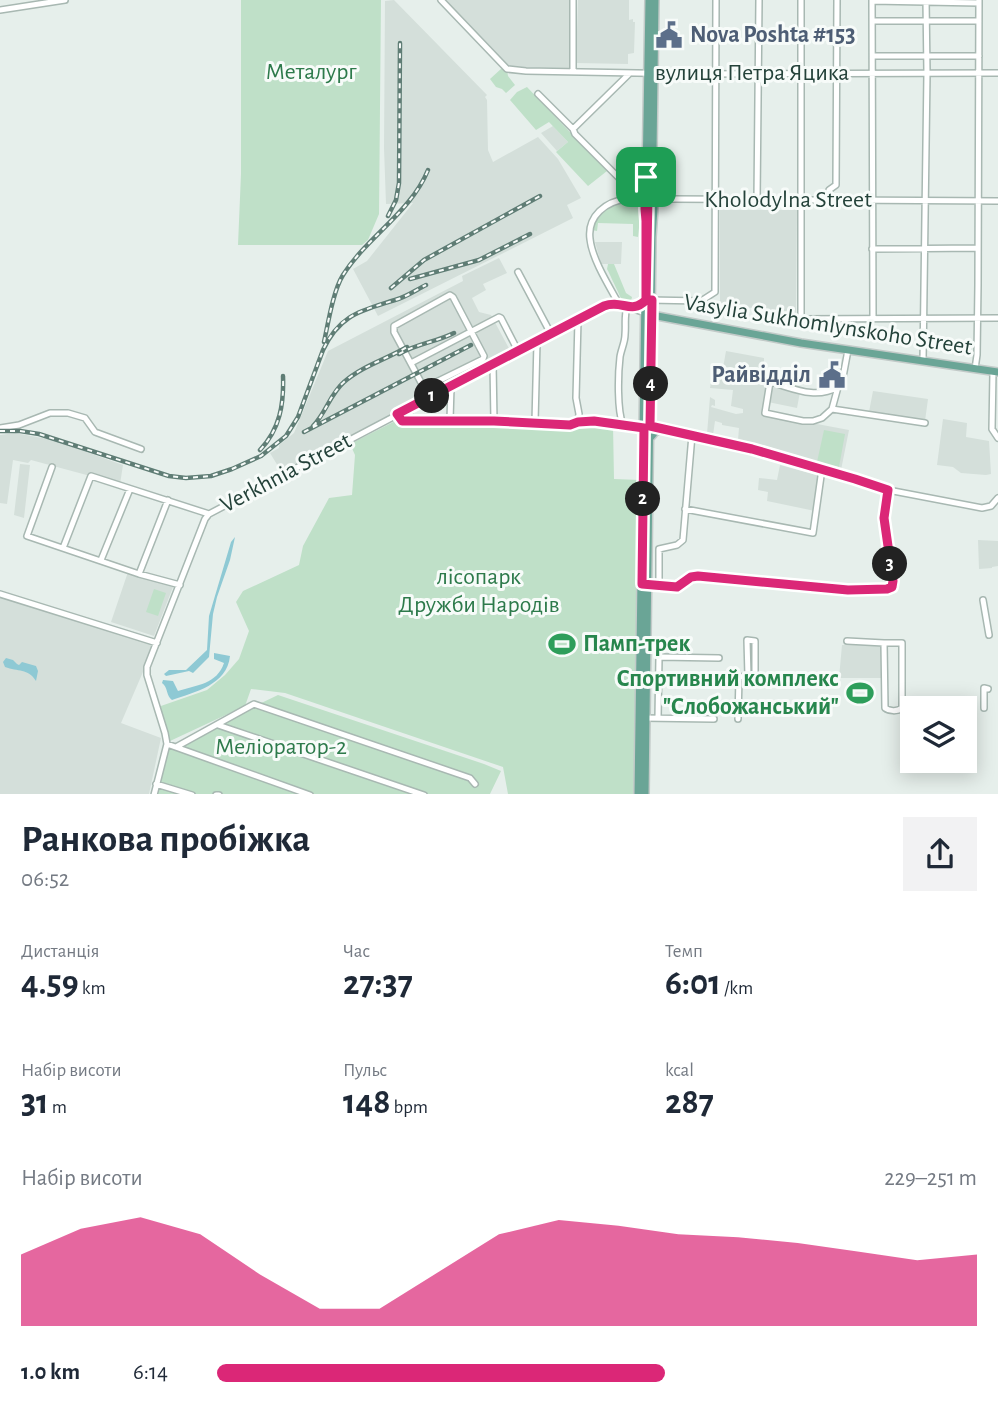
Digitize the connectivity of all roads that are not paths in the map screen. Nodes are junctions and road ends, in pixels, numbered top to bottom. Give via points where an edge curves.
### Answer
1 (65, 0) edge
2 (441, 0) edge
3 (573, 0) edge
4 (652, 0) edge
5 (716, 0) edge
6 (759, 0) edge
7 (801, 0) edge
8 (837, 0) edge
9 (872, 1) edge
10 (979, 1) edge
11 (926, 2) edge
12 (0, 10) edge
13 (873, 21) junction
14 (979, 21) junction
15 (927, 22) junction
16 (927, 55) junction
17 (873, 56) junction
18 (979, 56) junction
19 (573, 71) junction
20 (632, 73) junction
21 (651, 73) junction
22 (758, 73) junction
23 (800, 73) junction
24 (873, 73) junction
25 (927, 73) junction
26 (979, 73) junction
27 (998, 73) edge
28 (716, 74) junction
29 (837, 74) junction
30 (538, 93) dead end
31 (573, 129) junction
32 (622, 181) dead end
33 (715, 200) junction
34 (757, 200) junction
35 (801, 201) junction
36 (829, 201) junction
37 (873, 201) junction
38 (925, 201) junction
39 (978, 201) junction
40 (998, 201) edge
41 (978, 248) junction
42 (872, 249) junction
43 (925, 249) junction
44 (518, 271) dead end
45 (649, 300) junction
46 (619, 304) junction
47 (628, 307) junction
48 (649, 314) junction
49 (873, 318) junction
50 (978, 318) junction
51 (998, 318) edge
52 (924, 319) junction
53 (578, 320) junction
54 (471, 332) junction
55 (551, 334) junction
56 (537, 342) junction
57 (848, 350) junction
58 (518, 351) junction
59 (923, 361) junction
60 (411, 363) junction
61 (494, 364) junction
62 (975, 369) junction
63 (996, 372) edge
64 (450, 387) junction
65 (835, 390) junction
66 (832, 408) junction
67 (397, 414) junction
68 (450, 420) junction
69 (494, 421) junction
70 (535, 422) junction
71 (578, 422) junction
72 (925, 423) dead end
73 (623, 425) junction
74 (646, 426) junction
75 (0, 428) edge
76 (661, 429) junction
77 (692, 435) junction
78 (650, 438) junction
79 (998, 438) edge
80 (141, 449) dead end
81 (52, 467) dead end
82 (822, 469) junction
83 (130, 489) junction
84 (888, 490) junction
85 (168, 500) junction
86 (996, 501) edge
87 (685, 509) junction
88 (209, 514) junction
89 (63, 548) junction
90 (659, 550) junction
91 (648, 552) junction
92 (101, 560) junction
93 (139, 574) junction
94 (180, 584) junction
95 (645, 584) junction
96 (659, 586) junction
97 (0, 594) edge
98 (983, 600) dead end
99 (989, 635) dead end
100 (847, 641) dead end
101 (157, 643) junction
102 (884, 643) junction
103 (719, 658) dead end
104 (748, 676) junction
105 (988, 689) dead end
106 (984, 708) dead end
107 (642, 718) junction
108 (658, 718) junction
109 (714, 719) dead end
110 (738, 719) dead end
111 (218, 725) junction
112 (167, 744) junction
113 (176, 747) junction
114 (156, 784) junction
115 (475, 784) dead end
116 (154, 794) edge
117 (192, 794) edge
118 (310, 794) edge
119 (424, 794) edge
120 (638, 794) edge
121 (645, 794) edge

1 - 12 street
2 - 19 street, вулиця Петра Яцика via 507,69
3 - 19 street
4 - 21 main road
5 - 28 street
6 - 22 street
7 - 23 street
8 - 29 street
9 - 11 street
9 - 13 street
10 - 11 street
10 - 14 street
11 - 15 street
13 - 15 street
13 - 17 street
14 - 15 street
14 - 18 street
15 - 16 street
16 - 17 street
16 - 18 street
16 - 25 street
17 - 24 street
18 - 26 street
19 - 20 street, вулиця Петра Яцика
20 - 21 street, вулиця Петра Яцика
20 - 31 street
21 - 28 street, вулиця Петра Яцика
21 - 45 main road
22 - 23 street, вулиця Петра Яцика
22 - 28 street, вулиця Петра Яцика
22 - 34 street
23 - 29 street, вулиця Петра Яцика
23 - 35 street
24 - 25 street, вулиця Петра Яцика
24 - 29 street, вулиця Петра Яцика
24 - 37 street
25 - 26 street, вулиця Петра Яцика
25 - 38 street
26 - 27 street, вулиця Петра Яцика
26 - 39 street
28 - 33 street
29 - 36 street via 836,185 829,190
30 - 31 street
31 - 32 street
33 - 34 street, Kholodylna Street
33 - 45 street via 715,292 701,300
33 - 46 street, Kholodylna Street, bridge via 627,199 612,202 596,215 590,239
34 - 35 street, Kholodylna Street
35 - 36 street, Kholodylna Street
35 - 49 street via 801,318
36 - 37 street, Kholodylna Street
37 - 38 street, Kholodylna Street
37 - 42 street
38 - 39 street, Kholodylna Street
38 - 43 street
39 - 40 street, Kholodylna Street
39 - 41 street
41 - 43 street
41 - 50 street
42 - 43 street
42 - 49 street
43 - 52 street
44 - 55 street
45 - 47 main road
45 - 48 main road
46 - 47 street
46 - 53 street, Verkhnia Street via 608,304
47 - 48 street
47 - 73 street via 619,375
48 - 57 main road, Vasylia Sukhomlynskoho Street
48 - 74 main road
49 - 52 street
50 - 51 street
50 - 52 street
50 - 62 street
52 - 59 street
53 - 55 street, Verkhnia Street
53 - 71 street
54 - 58 street via 500,317
54 - 60 street
54 - 60 street via 484,358 437,383 425,388
54 - 60 street via 450,295 394,327
55 - 56 street, Verkhnia Street
56 - 58 street, Verkhnia Street
56 - 70 street
57 - 59 main road, Vasylia Sukhomlynskoho Street
57 - 65 street via 843,377
58 - 61 street, Verkhnia Street
59 - 62 main road, Vasylia Sukhomlynskoho Street
61 - 64 street, Verkhnia Street
61 - 69 street
62 - 63 main road, Vasylia Sukhomlynskoho Street
63 - 79 street via 992,429
64 - 67 street, Verkhnia Street
64 - 68 street
65 - 66 street
65 - 66 street via 810,393 770,382 765,410 805,421 822,418
66 - 72 street
67 - 68 street via 402,421
67 - 88 street, Verkhnia Street
68 - 69 street
69 - 70 street
70 - 71 street
71 - 73 street
73 - 74 street
74 - 76 street
74 - 78 main road
74 - 95 main road
75 - 80 street via 50,413 68,413 85,418 95,432
76 - 77 street
76 - 78 main road
77 - 82 street
77 - 87 street
78 - 91 main road
81 - 89 street via 27,536
82 - 84 street
82 - 87 street via 813,533
83 - 85 street, Verkhnia Street
83 - 89 street, Verkhnia Street via 91,476
83 - 92 street
84 - 86 street via 982,508
84 - 96 street via 884,518 892,587 848,590 698,576 679,586
85 - 88 street, Verkhnia Street
85 - 93 street
87 - 90 street via 681,544
88 - 94 street
89 - 92 street
90 - 91 street
90 - 96 street
91 - 95 main road
92 - 93 street
93 - 94 street
94 - 101 street
95 - 96 street
95 - 107 main road
97 - 101 street
98 - 99 street
100 - 102 street
101 - 112 street via 147,671
102 - 102 street via 885,708 897,710 902,708 902,643
103 - 108 street via 659,657
104 - 104 street via 748,664 747,640 755,641 755,676
104 - 110 street via 739,677
105 - 106 street via 984,688
107 - 108 street
107 - 120 main road
107 - 121 main road
108 - 109 street
111 - 113 street
111 - 115 street via 254,704 470,778
111 - 119 street
112 - 113 street
112 - 114 street
113 - 118 street
114 - 116 street
114 - 117 street

